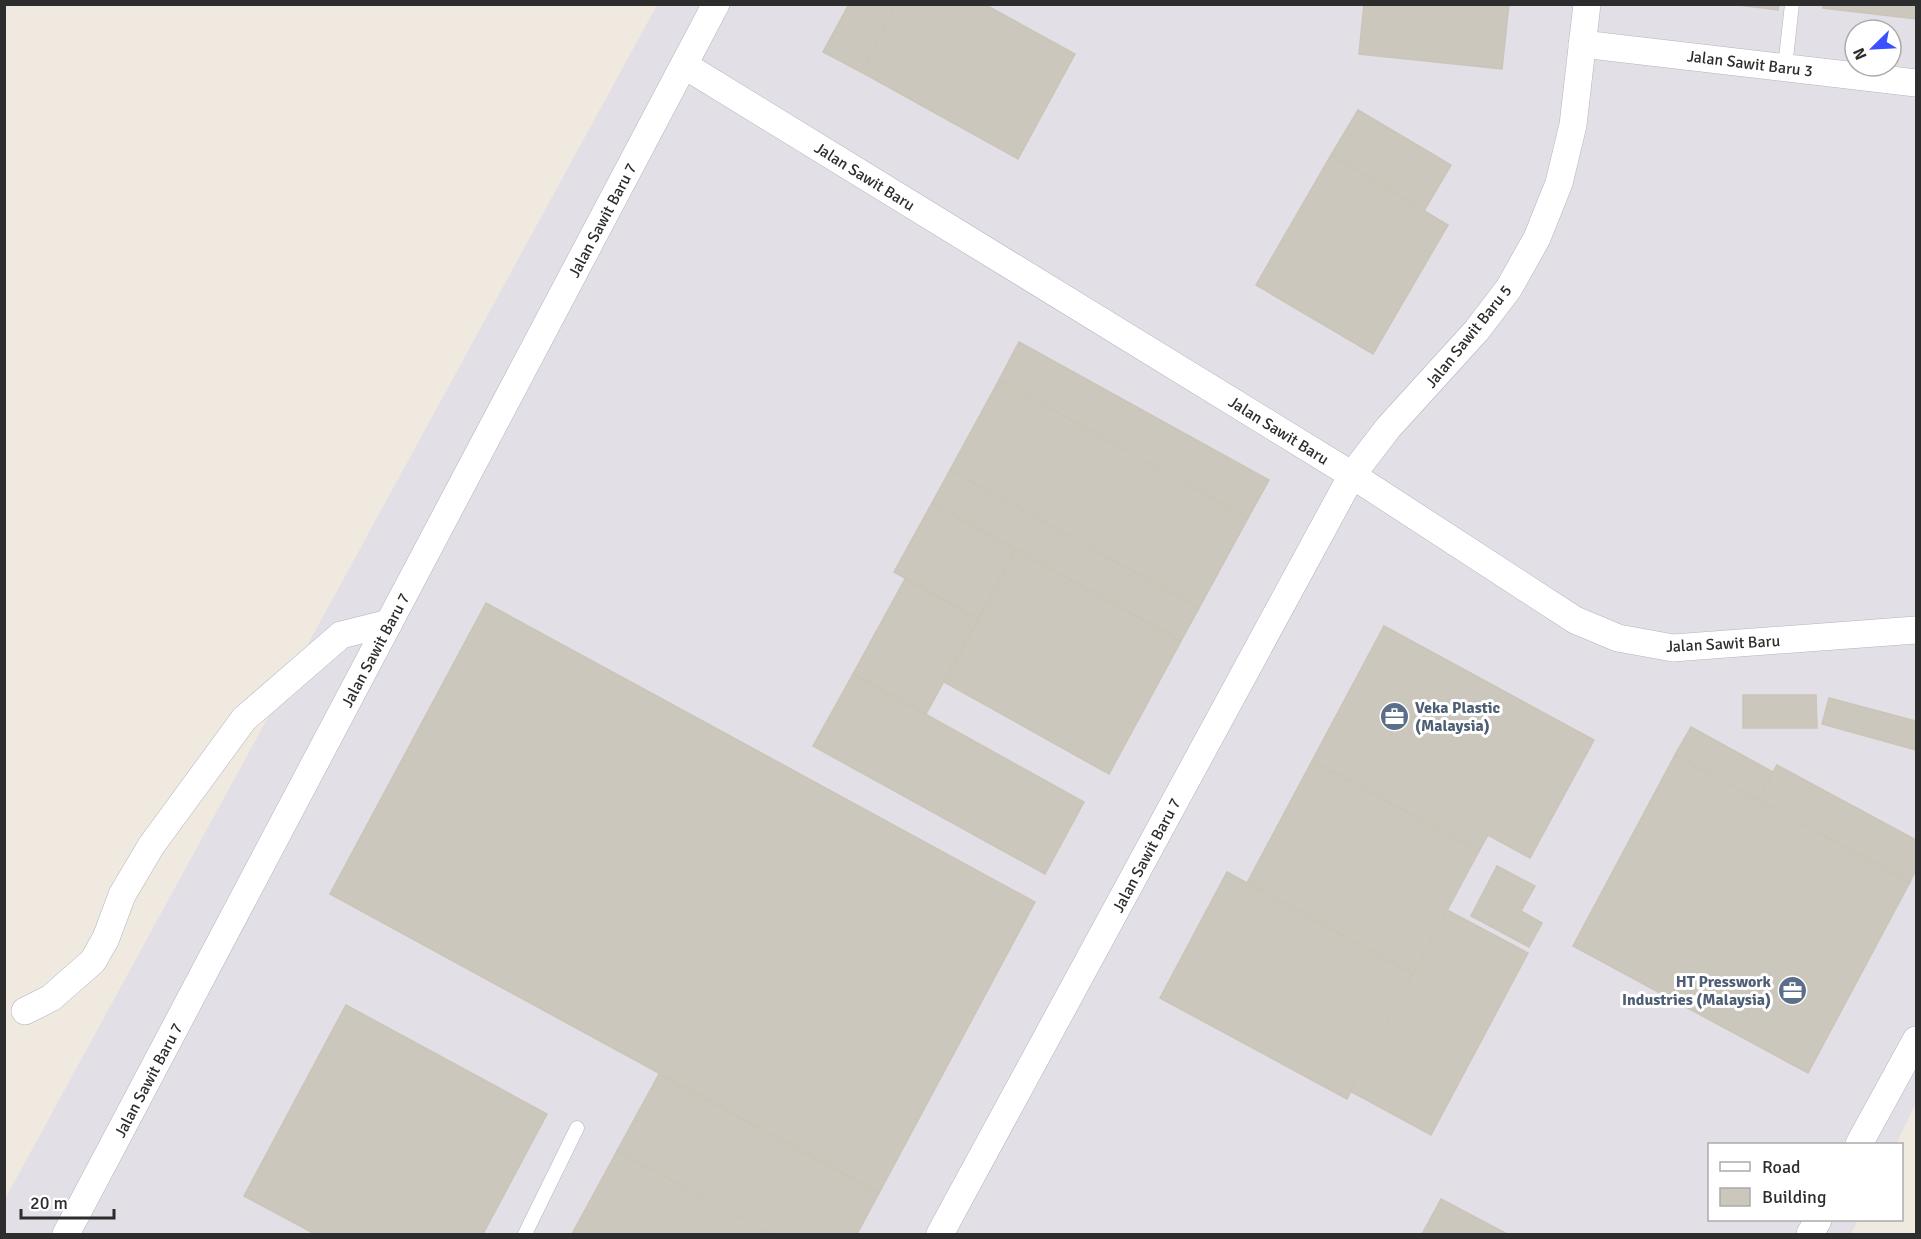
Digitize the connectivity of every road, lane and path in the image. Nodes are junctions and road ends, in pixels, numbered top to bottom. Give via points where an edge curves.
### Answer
1 (716, 4) edge
2 (1587, 4) edge
3 (1792, 4) edge
4 (1582, 44) junction
5 (684, 65) junction
6 (1785, 67) junction
7 (1917, 83) edge
8 (1352, 475) junction
9 (389, 623) junction
10 (1917, 630) edge
11 (26, 1011) dead end
12 (1917, 1040) edge
13 (577, 1128) dead end
14 (1860, 1143) edge
15 (66, 1234) edge
16 (525, 1234) edge
17 (940, 1234) edge

1 - 5 street
2 - 4 street, Jalan Sawit Baru 5
3 - 6 lane
4 - 6 street, Jalan Sawit Baru 3
4 - 8 street, Jalan Sawit Baru 5 via 1574,125 1559,183 1537,238 1509,288 1477,330 1388,428
5 - 8 street, Jalan Sawit Baru
5 - 9 street, Jalan Sawit Baru 7
6 - 7 street, Jalan Sawit Baru 3
8 - 10 street, Jalan Sawit Baru via 1575,620 1618,638 1673,648
8 - 17 street, Jalan Sawit Baru 7
9 - 11 street via 341,635 244,719 152,846 122,895 93,962 51,998
9 - 15 street, Jalan Sawit Baru 7
12 - 14 street
13 - 16 lane

